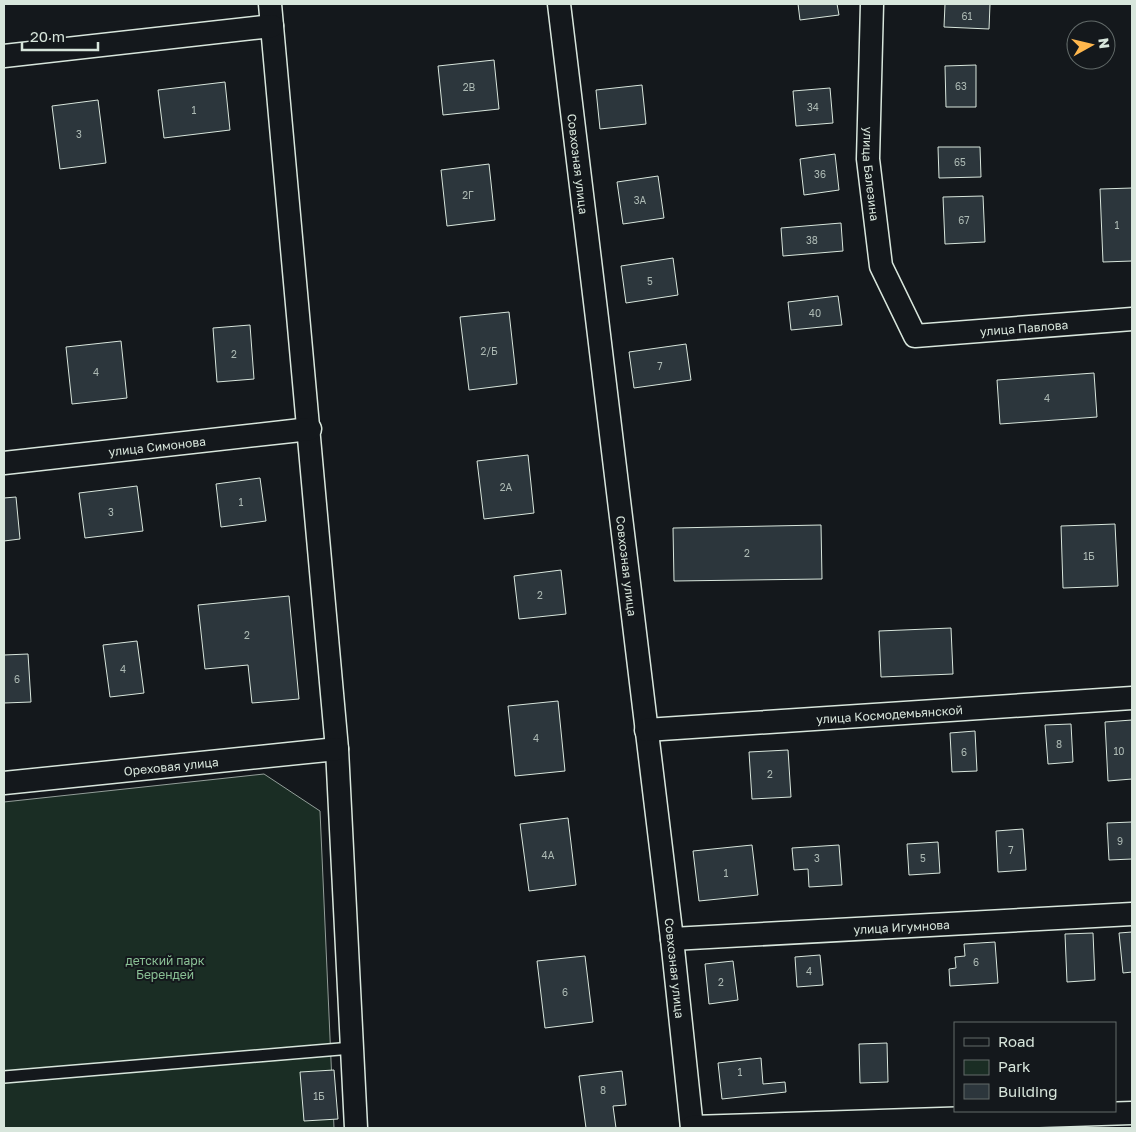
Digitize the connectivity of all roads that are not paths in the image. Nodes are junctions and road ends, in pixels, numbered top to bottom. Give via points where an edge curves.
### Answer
1 (559, 4) edge
2 (872, 4) edge
3 (271, 15) edge
4 (4, 56) edge
5 (1132, 319) edge
6 (916, 336) joint
7 (310, 430) junction
8 (4, 463) edge
9 (1132, 698) edge
10 (646, 730) junction
11 (337, 749) junction
12 (4, 783) edge
13 (1132, 914) edge
14 (672, 939) junction
15 (352, 1048) junction
16 (4, 1077) edge
17 (1132, 1114) edge
18 (356, 1128) edge
19 (692, 1128) edge

1 - 10 street, Совхозная улица
2 - 6 street, улица Балезина via 868,159 881,266
3 - 4 street
3 - 7 street
5 - 6 street, улица Павлова
7 - 8 street, улица Симонова
7 - 11 street
9 - 10 street, улица Космодемьянской
10 - 14 street, Совхозная улица
11 - 12 street, Ореховая улица
11 - 15 street
13 - 14 street, улица Игумнова
14 - 19 street, Совхозная улица
15 - 16 lane
15 - 18 street
17 - 19 street

